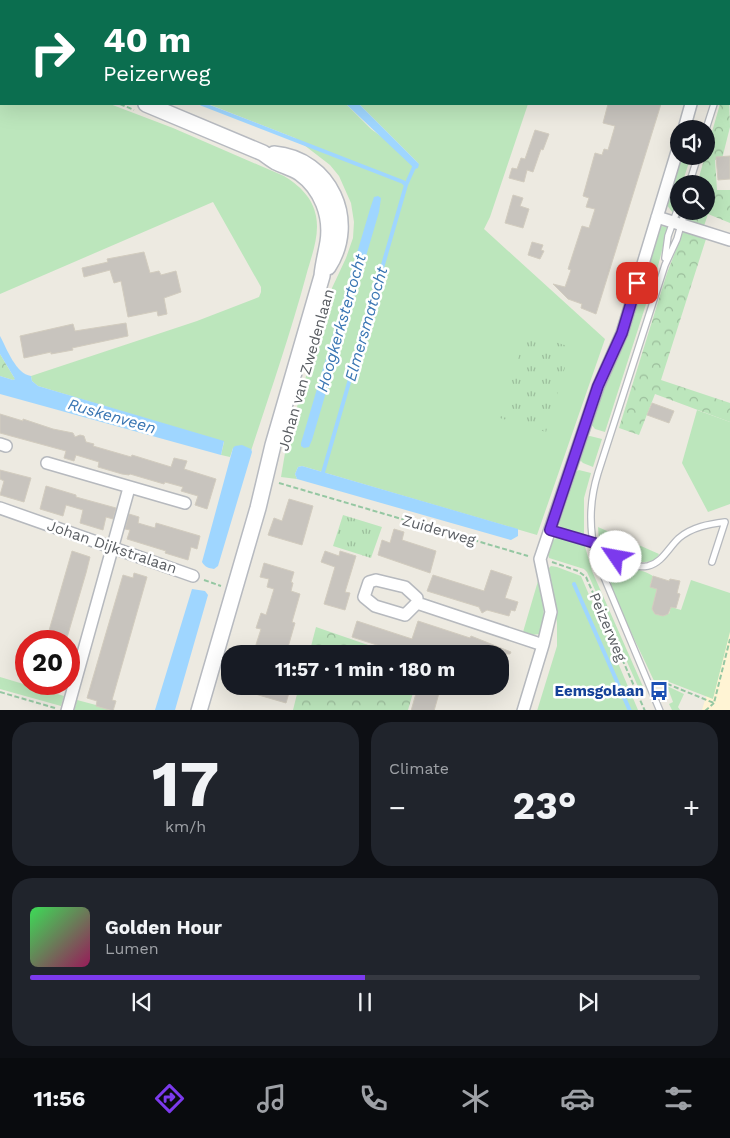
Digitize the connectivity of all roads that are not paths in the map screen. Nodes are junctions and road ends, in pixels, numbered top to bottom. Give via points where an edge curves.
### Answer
1 (691, 105) edge
2 (714, 105) edge
3 (141, 107) edge
4 (687, 120) edge
5 (709, 120) edge
6 (673, 165) edge
7 (657, 217) junction
8 (677, 220) edge
9 (679, 220) edge
10 (677, 223) junction
11 (730, 240) edge
12 (47, 463) dead end
13 (129, 488) junction
14 (185, 503) dead end
15 (0, 508) edge
16 (550, 530) junction
17 (592, 543) junction
18 (112, 548) junction
19 (712, 562) dead end
20 (193, 576) road end
21 (418, 603) dead end
22 (543, 645) junction
23 (66, 710) edge
24 (199, 710) edge
25 (523, 710) edge
26 (660, 710) edge

1 - 4 street
2 - 5 lane
3 - 24 main road, Johan van Zwedenlaan via 263,152 301,174 324,204 329,233 322,276
6 - 7 street
7 - 10 street
7 - 16 street via 622,333 598,386
8 - 10 lane, Peizerweg
9 - 10 lane, Peizerweg
10 - 11 street
10 - 17 lane, Peizerweg via 677,239 665,265 594,487 590,514
12 - 13 street
13 - 14 street
13 - 18 street
15 - 18 street, Johan Dijkstralaan
16 - 17 lane
16 - 22 street via 540,559 551,612
17 - 19 lane via 629,564 650,565 658,561 680,537 705,524 725,522
17 - 26 lane, Peizerweg via 601,573
18 - 20 street, Johan Dijkstralaan
18 - 23 street
21 - 22 street
22 - 25 street

